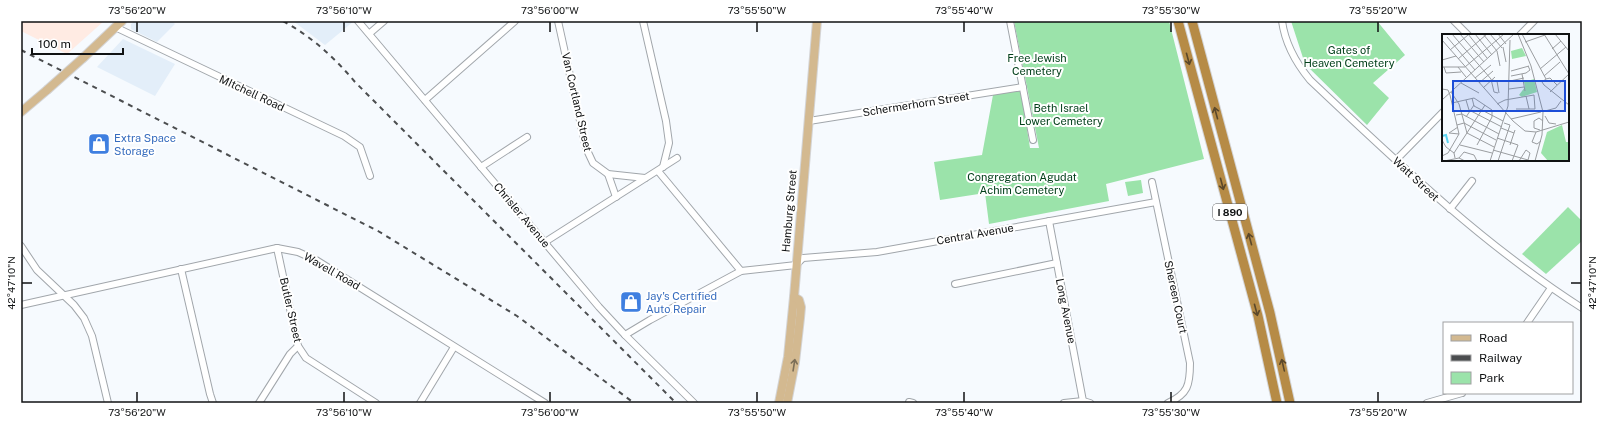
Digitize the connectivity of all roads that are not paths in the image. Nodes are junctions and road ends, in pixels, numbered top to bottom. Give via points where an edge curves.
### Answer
1 (358, 21) edge
2 (384, 21) edge
3 (515, 21) edge
4 (558, 21) edge
5 (643, 21) edge
6 (817, 21) edge
7 (1010, 21) edge
8 (1178, 21) edge
9 (1192, 21) edge
10 (1282, 21) edge
11 (1454, 21) edge
12 (1534, 21) edge
13 (118, 24) edge
14 (370, 33) junction
15 (1467, 34) edge
16 (1521, 34) edge
17 (1022, 87) junction
18 (425, 100) junction
19 (21, 112) edge
20 (1442, 113) edge
21 (809, 121) junction
22 (527, 137) dead end
23 (1033, 140) dead end
24 (677, 158) dead end
25 (1396, 160) junction
26 (481, 167) junction
27 (661, 169) junction
28 (608, 174) junction
29 (370, 176) dead end
30 (645, 178) junction
31 (1472, 181) dead end
32 (1152, 182) dead end
33 (616, 197) junction
34 (1156, 202) junction
35 (1450, 209) junction
36 (1049, 221) junction
37 (545, 242) junction
38 (21, 246) edge
39 (277, 248) junction
40 (1057, 263) junction
41 (796, 264) junction
42 (181, 269) junction
43 (741, 271) junction
44 (955, 284) dead end
45 (1551, 288) junction
46 (64, 295) junction
47 (794, 297) junction
48 (1581, 305) edge
49 (21, 306) edge
50 (1528, 322) edge
51 (625, 335) junction
52 (298, 346) junction
53 (454, 347) junction
54 (1458, 394) edge
55 (1083, 401) junction
56 (108, 403) edge
57 (213, 403) edge
58 (259, 403) edge
59 (376, 403) edge
60 (420, 403) edge
61 (545, 403) edge
62 (694, 403) edge
63 (779, 403) edge
64 (787, 403) edge
65 (1064, 403) edge
66 (1090, 403) edge
67 (1168, 403) edge
68 (1277, 403) edge
69 (1290, 403) edge
70 (1427, 403) edge

1 - 14 street, Chrisler Avenue
2 - 14 street
3 - 18 street
4 - 28 street, Van Cortland Street via 586,148 593,164
5 - 27 street via 669,143
6 - 21 main road, Hamburg Street
7 - 17 street
8 -> 68 highway, I 890 via 1258,316
69 -> 9 highway, I 890 via 1275,333
10 - 25 street, Watt Street via 1297,64 1310,80
11 - 15 street
12 - 16 street
13 - 19 main road, bridge
13 - 29 street, MItchell Road via 344,136 360,147
14 - 18 street, Chrisler Avenue
17 - 21 street, Schermerhorn Street
17 - 23 street
18 - 26 street, Chrisler Avenue
20 - 25 street
21 - 41 main road, Hamburg Street
22 - 26 street
24 - 27 street
25 - 35 street, Watt Street
26 - 37 street, Chrisler Avenue
27 - 30 street
27 - 43 street
28 - 30 street
28 - 33 street
30 - 33 street
31 - 35 street
32 - 34 street, Shereen Court
33 - 37 street
34 - 36 street, Central Avenue
34 - 67 street, Shereen Court via 1190,363 1189,384 1182,397
35 - 45 street, Watt Street
36 - 40 street, Long Avenue
36 - 41 street, Central Avenue via 877,252 803,258
37 - 51 street, Chrisler Avenue
38 - 46 street via 37,270
39 - 42 street, Wavell Road
39 - 52 street, Butler Street
39 - 53 street, Wavell Road via 298,252 316,260
40 - 44 street
40 - 55 street, Long Avenue
41 - 43 street, Central Avenue
41 - 47 main road, Hamburg Street
42 - 46 street, Wavell Road
42 - 57 street
43 - 51 street
45 - 48 street, Watt Street
45 - 50 street
46 - 49 street, Wavell Road
46 - 56 street via 84,318 92,336
47 - 63 main road, Hamburg Street via 788,357
64 -> 47 main road via 801,307 799,300
51 - 62 street, Chrisler Avenue
52 - 58 street via 290,354
52 - 59 street, Butler Street via 306,358
53 - 60 street
53 - 61 street, Wavell Road
54 - 70 street
55 - 65 street
55 - 66 street

